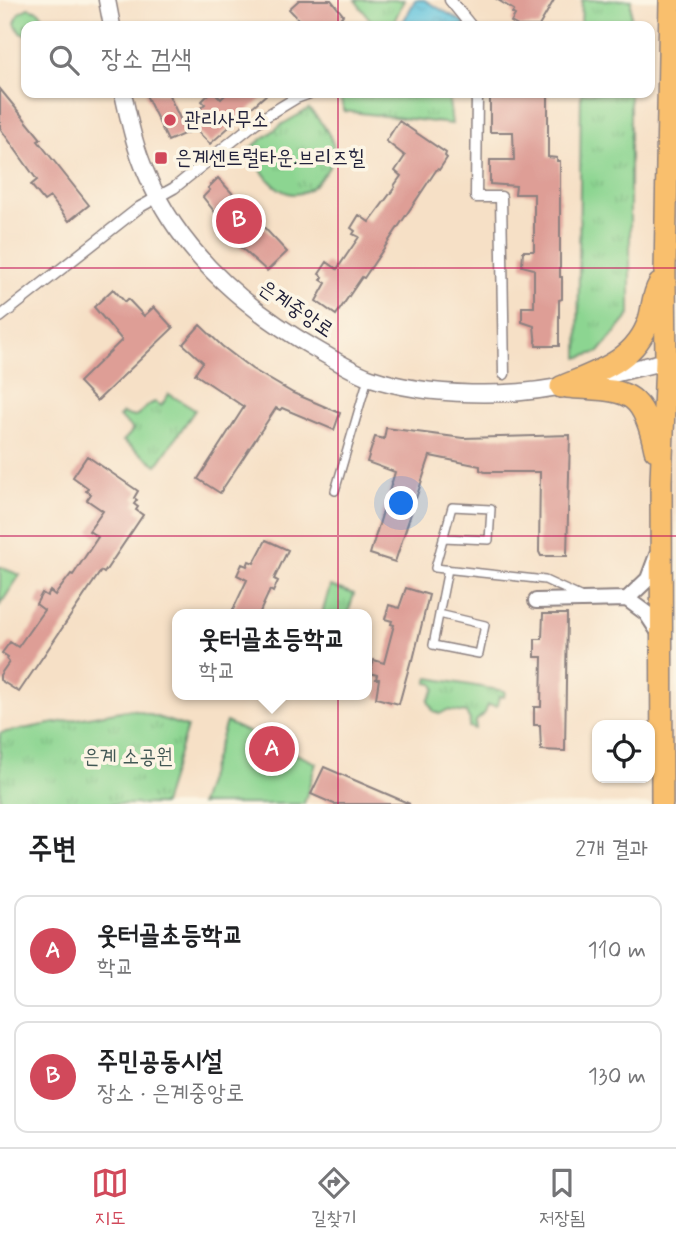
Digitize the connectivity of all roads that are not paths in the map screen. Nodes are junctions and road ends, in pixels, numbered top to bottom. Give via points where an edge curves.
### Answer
1 (107, 0) edge
2 (450, 0) edge
3 (670, 0) edge
4 (111, 21) edge
5 (467, 21) edge
6 (124, 98) edge
7 (296, 98) edge
8 (477, 98) edge
9 (158, 196) junction
10 (665, 273) junction
11 (0, 317) edge
12 (671, 360) edge
13 (504, 374) dead end
14 (368, 377) junction
15 (561, 387) junction
16 (661, 481) junction
17 (335, 491) dead end
18 (443, 538) junction
19 (661, 545) junction
20 (448, 569) junction
21 (587, 598) junction
22 (627, 599) junction
23 (536, 601) dead end
24 (439, 614) junction
25 (661, 636) junction
26 (662, 804) edge

1 - 4 street
2 - 5 street
3 - 10 main road
6 - 9 street, 은계중앙로 via 137,149
7 - 9 street
8 - 13 street via 476,197 501,197
9 - 11 street
9 - 14 street, 은계중앙로 via 193,249 258,313
10 - 12 main road
10 - 15 main road via 653,294 649,320 626,356
12 - 15 street, 은계중앙로
12 - 16 main road
14 - 15 street, 은계중앙로 via 467,394
14 - 17 lane
15 - 16 main road via 617,391 635,400 648,420
16 - 19 main road
18 - 18 lane via 452,506 491,509 489,540
18 - 20 lane via 435,568
19 - 22 street via 648,579
19 - 25 main road
20 - 21 lane via 545,580
20 - 24 lane
21 - 22 street
21 - 23 street
22 - 25 street via 646,613
24 - 24 lane via 433,645 479,654 485,625
25 - 26 main road

